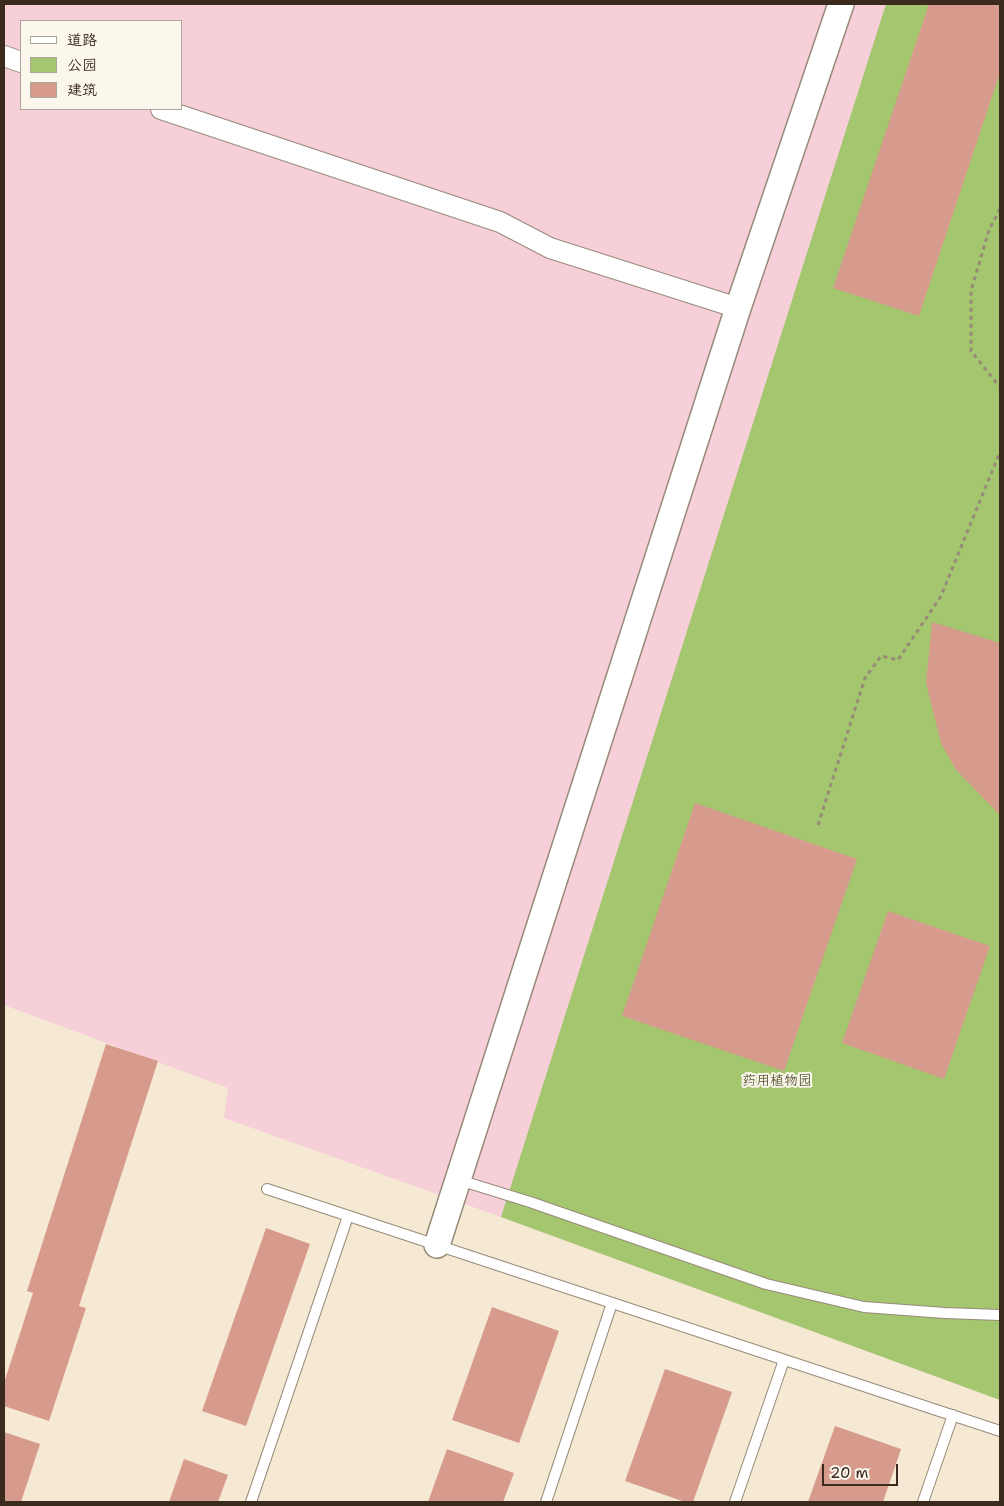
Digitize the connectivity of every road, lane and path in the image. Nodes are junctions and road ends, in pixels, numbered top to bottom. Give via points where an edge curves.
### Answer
1 (841, 4) edge
2 (4, 56) edge
3 (20, 62) edge
4 (164, 110) edge
5 (1000, 209) edge
6 (738, 308) junction
7 (1000, 387) edge
8 (1000, 452) edge
9 (818, 825) dead end
10 (458, 1179) junction
11 (267, 1189) dead end
12 (348, 1216) junction
13 (437, 1245) junction
14 (612, 1303) junction
15 (1000, 1315) edge
16 (784, 1360) junction
17 (953, 1415) junction
18 (1000, 1431) edge
19 (251, 1502) edge
20 (546, 1502) edge
21 (735, 1502) edge
22 (923, 1502) edge

1 - 6 street
2 - 3 street
4 - 6 street via 500,222 550,248
5 - 7 path via 989,230 971,291 971,351
6 - 10 street
8 - 9 path via 941,596 898,660 881,656 865,678
10 - 13 street
10 - 15 lane via 766,1284 864,1307
11 - 12 lane
12 - 13 lane
12 - 19 lane
13 - 14 lane
14 - 16 lane
14 - 20 lane
16 - 17 lane
16 - 21 lane
17 - 18 lane
17 - 22 lane

